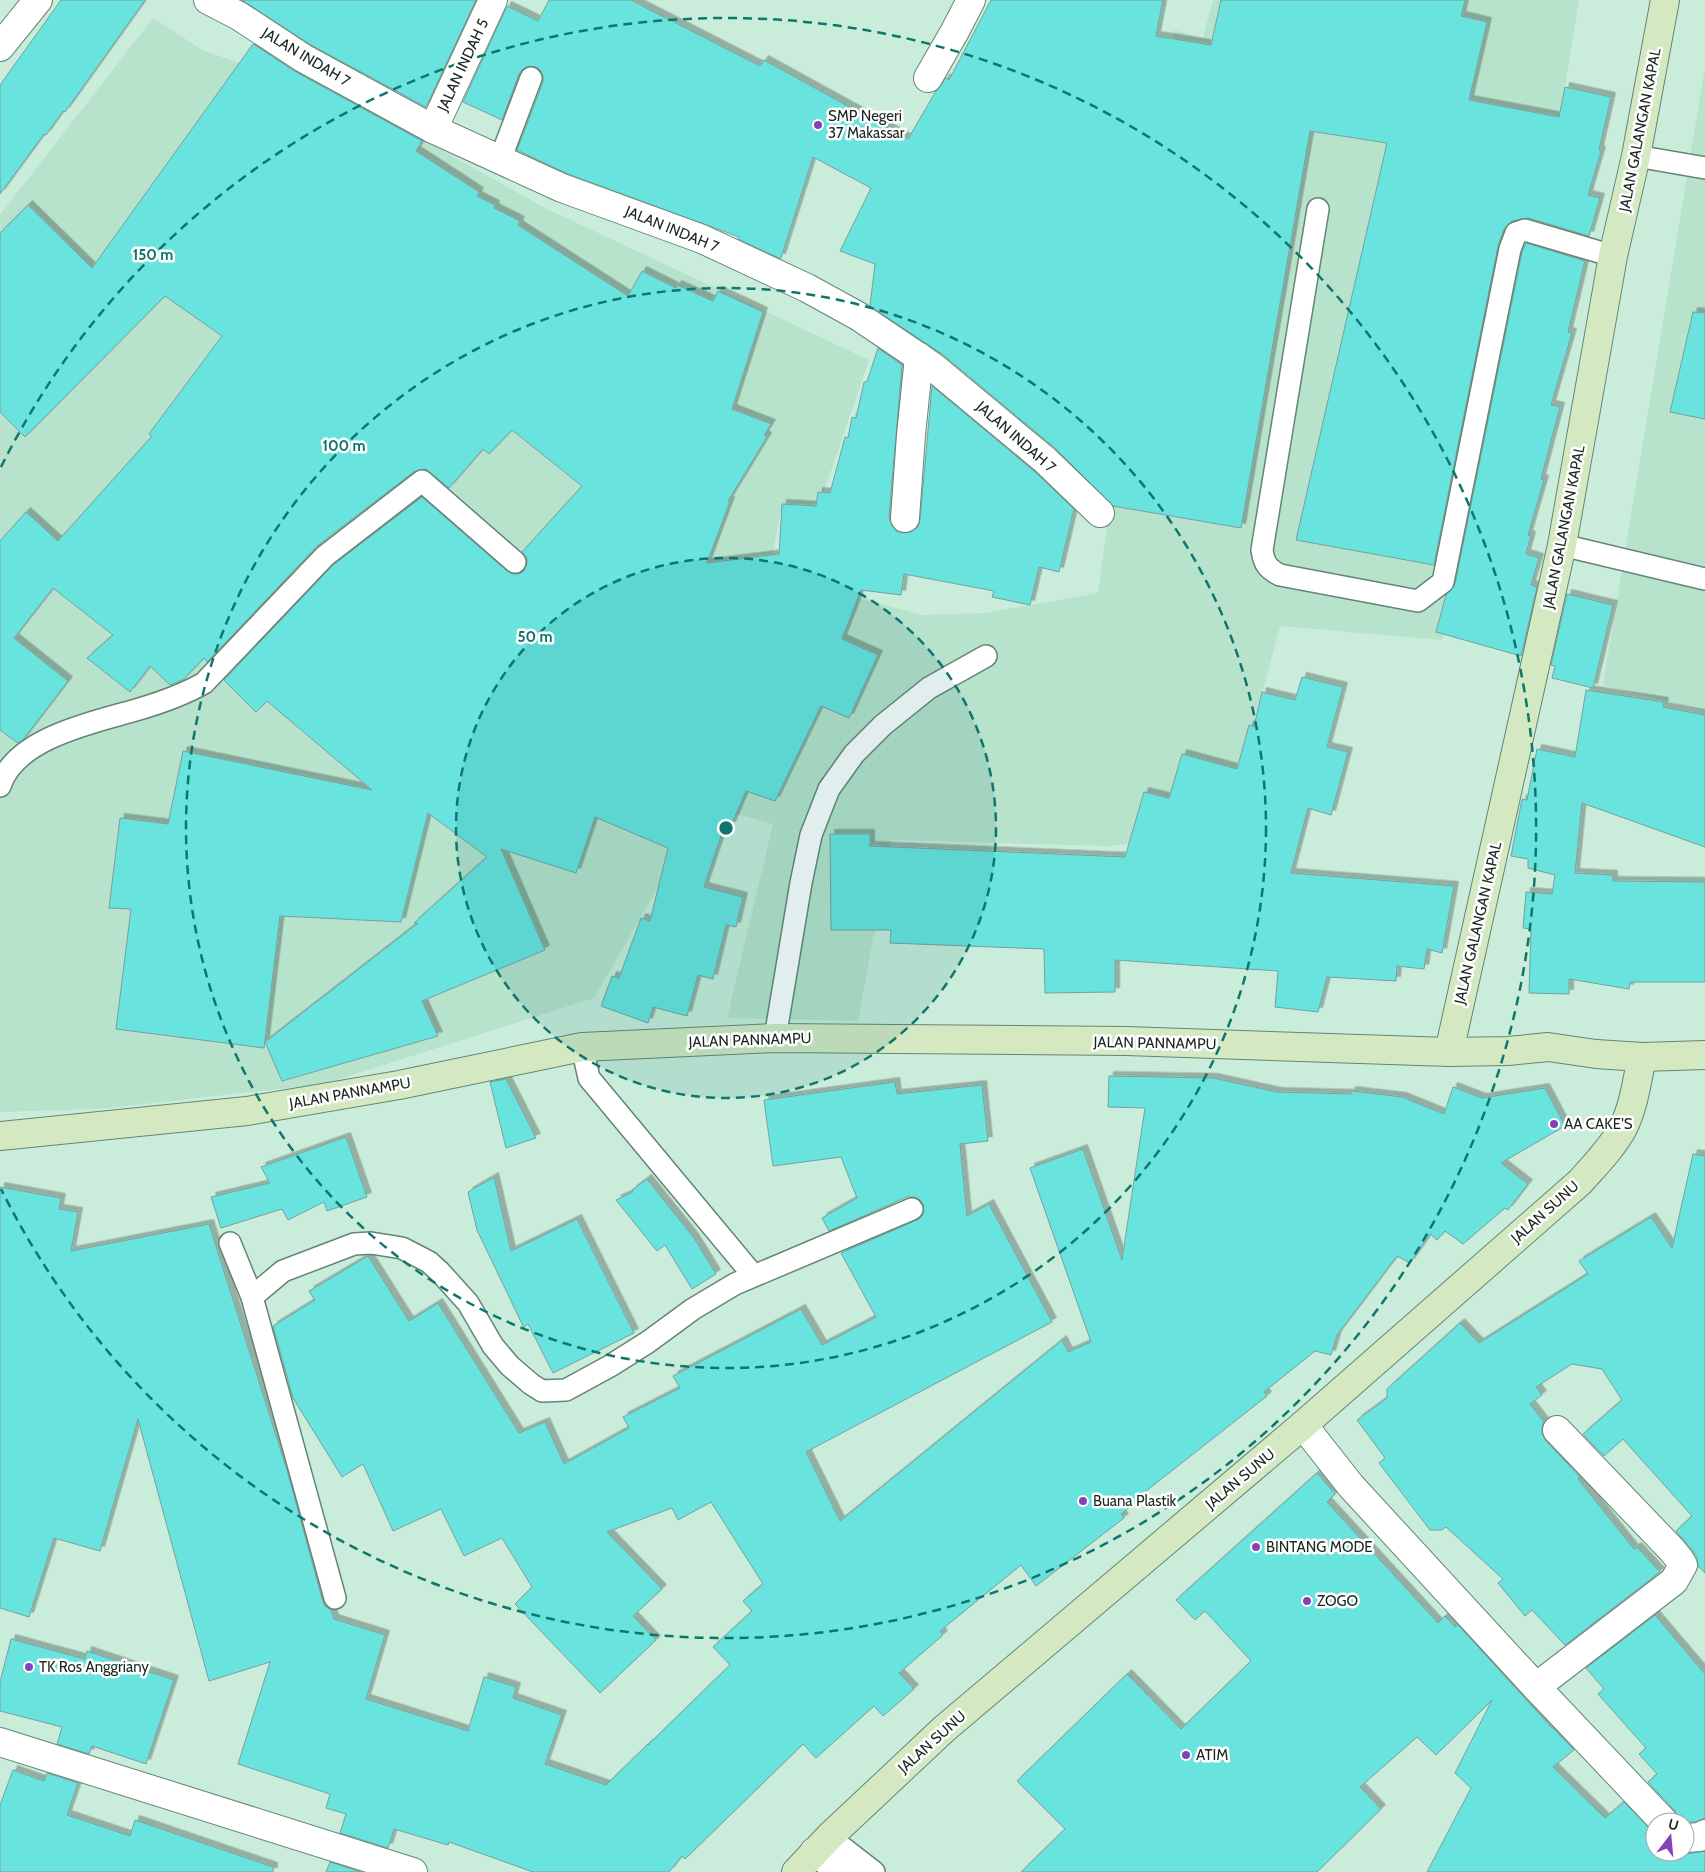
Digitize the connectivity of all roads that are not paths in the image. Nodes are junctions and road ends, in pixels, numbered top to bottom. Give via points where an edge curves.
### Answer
1 (38, 0) edge
2 (208, 0) edge
3 (493, 0) edge
4 (971, 0) edge
5 (1665, 0) edge
6 (0, 47) edge
7 (531, 78) dead end
8 (928, 78) dead end
9 (433, 129) junction
10 (1636, 156) junction
11 (500, 160) junction
12 (1705, 168) edge
13 (1318, 209) dead end
14 (1614, 256) junction
15 (919, 357) junction
16 (1100, 513) dead end
17 (905, 518) dead end
18 (1562, 545) junction
19 (515, 562) dead end
20 (1705, 579) edge
21 (986, 656) dead end
22 (0, 786) edge
23 (775, 1038) junction
24 (582, 1047) junction
25 (1449, 1052) junction
26 (1705, 1055) edge
27 (1642, 1057) junction
28 (0, 1136) edge
29 (912, 1210) dead end
30 (230, 1243) dead end
31 (753, 1275) junction
32 (252, 1297) junction
33 (1303, 1425) junction
34 (1557, 1430) dead end
35 (335, 1598) dead end
36 (1536, 1686) junction
37 (0, 1742) edge
38 (1655, 1812) edge
39 (822, 1844) junction
40 (413, 1872) edge
41 (796, 1872) edge
42 (844, 1872) edge
43 (874, 1872) edge

1 - 6 street
2 - 9 street, JALAN INDAH 7 via 303,58
3 - 9 street, JALAN INDAH 5
4 - 8 street
5 - 10 main road, JALAN GALANGAN KAPAL
7 - 11 lane
9 - 11 street, JALAN INDAH 7
10 - 12 lane
10 - 14 main road, JALAN GALANGAN KAPAL
11 - 15 street, JALAN INDAH 7 via 562,188 702,239 807,288 858,316
13 - 14 lane via 1262,550 1264,562 1269,570 1280,575 1418,602 1443,582 1510,249 1516,233 1526,230
14 - 18 main road, JALAN GALANGAN KAPAL
15 - 16 street, JALAN INDAH 7 via 1045,460
15 - 17 street
18 - 20 lane
18 - 25 main road, JALAN GALANGAN KAPAL
19 - 22 lane via 422,481 325,556 204,683 163,702 73,728 38,745 11,766
21 - 23 lane via 929,688 883,725 854,754 828,789 811,835
23 - 24 main road, JALAN PANNAMPU
23 - 25 main road, JALAN PANNAMPU via 1126,1041
24 - 28 main road, JALAN PANNAMPU via 247,1112
24 - 31 lane via 589,1078
25 - 27 main road, JALAN PANNAMPU via 1508,1051 1545,1058 1596,1054
26 - 27 main road, JALAN PANNAMPU
27 - 33 main road, JALAN SUNU via 1623,1127 1606,1153 1580,1182
29 - 31 lane
30 - 32 lane
31 - 32 lane via 692,1309 648,1342 566,1390 542,1391 510,1366 493,1346 468,1303 440,1272 429,1262 402,1248 354,1244 283,1271
32 - 35 lane
33 - 36 street via 1351,1486
33 - 39 main road, JALAN SUNU via 944,1729
34 - 36 street via 1672,1550 1682,1565 1674,1581
36 - 38 street
37 - 40 street
39 - 41 main road, JALAN SUNU
39 - 42 street
39 - 43 lane

